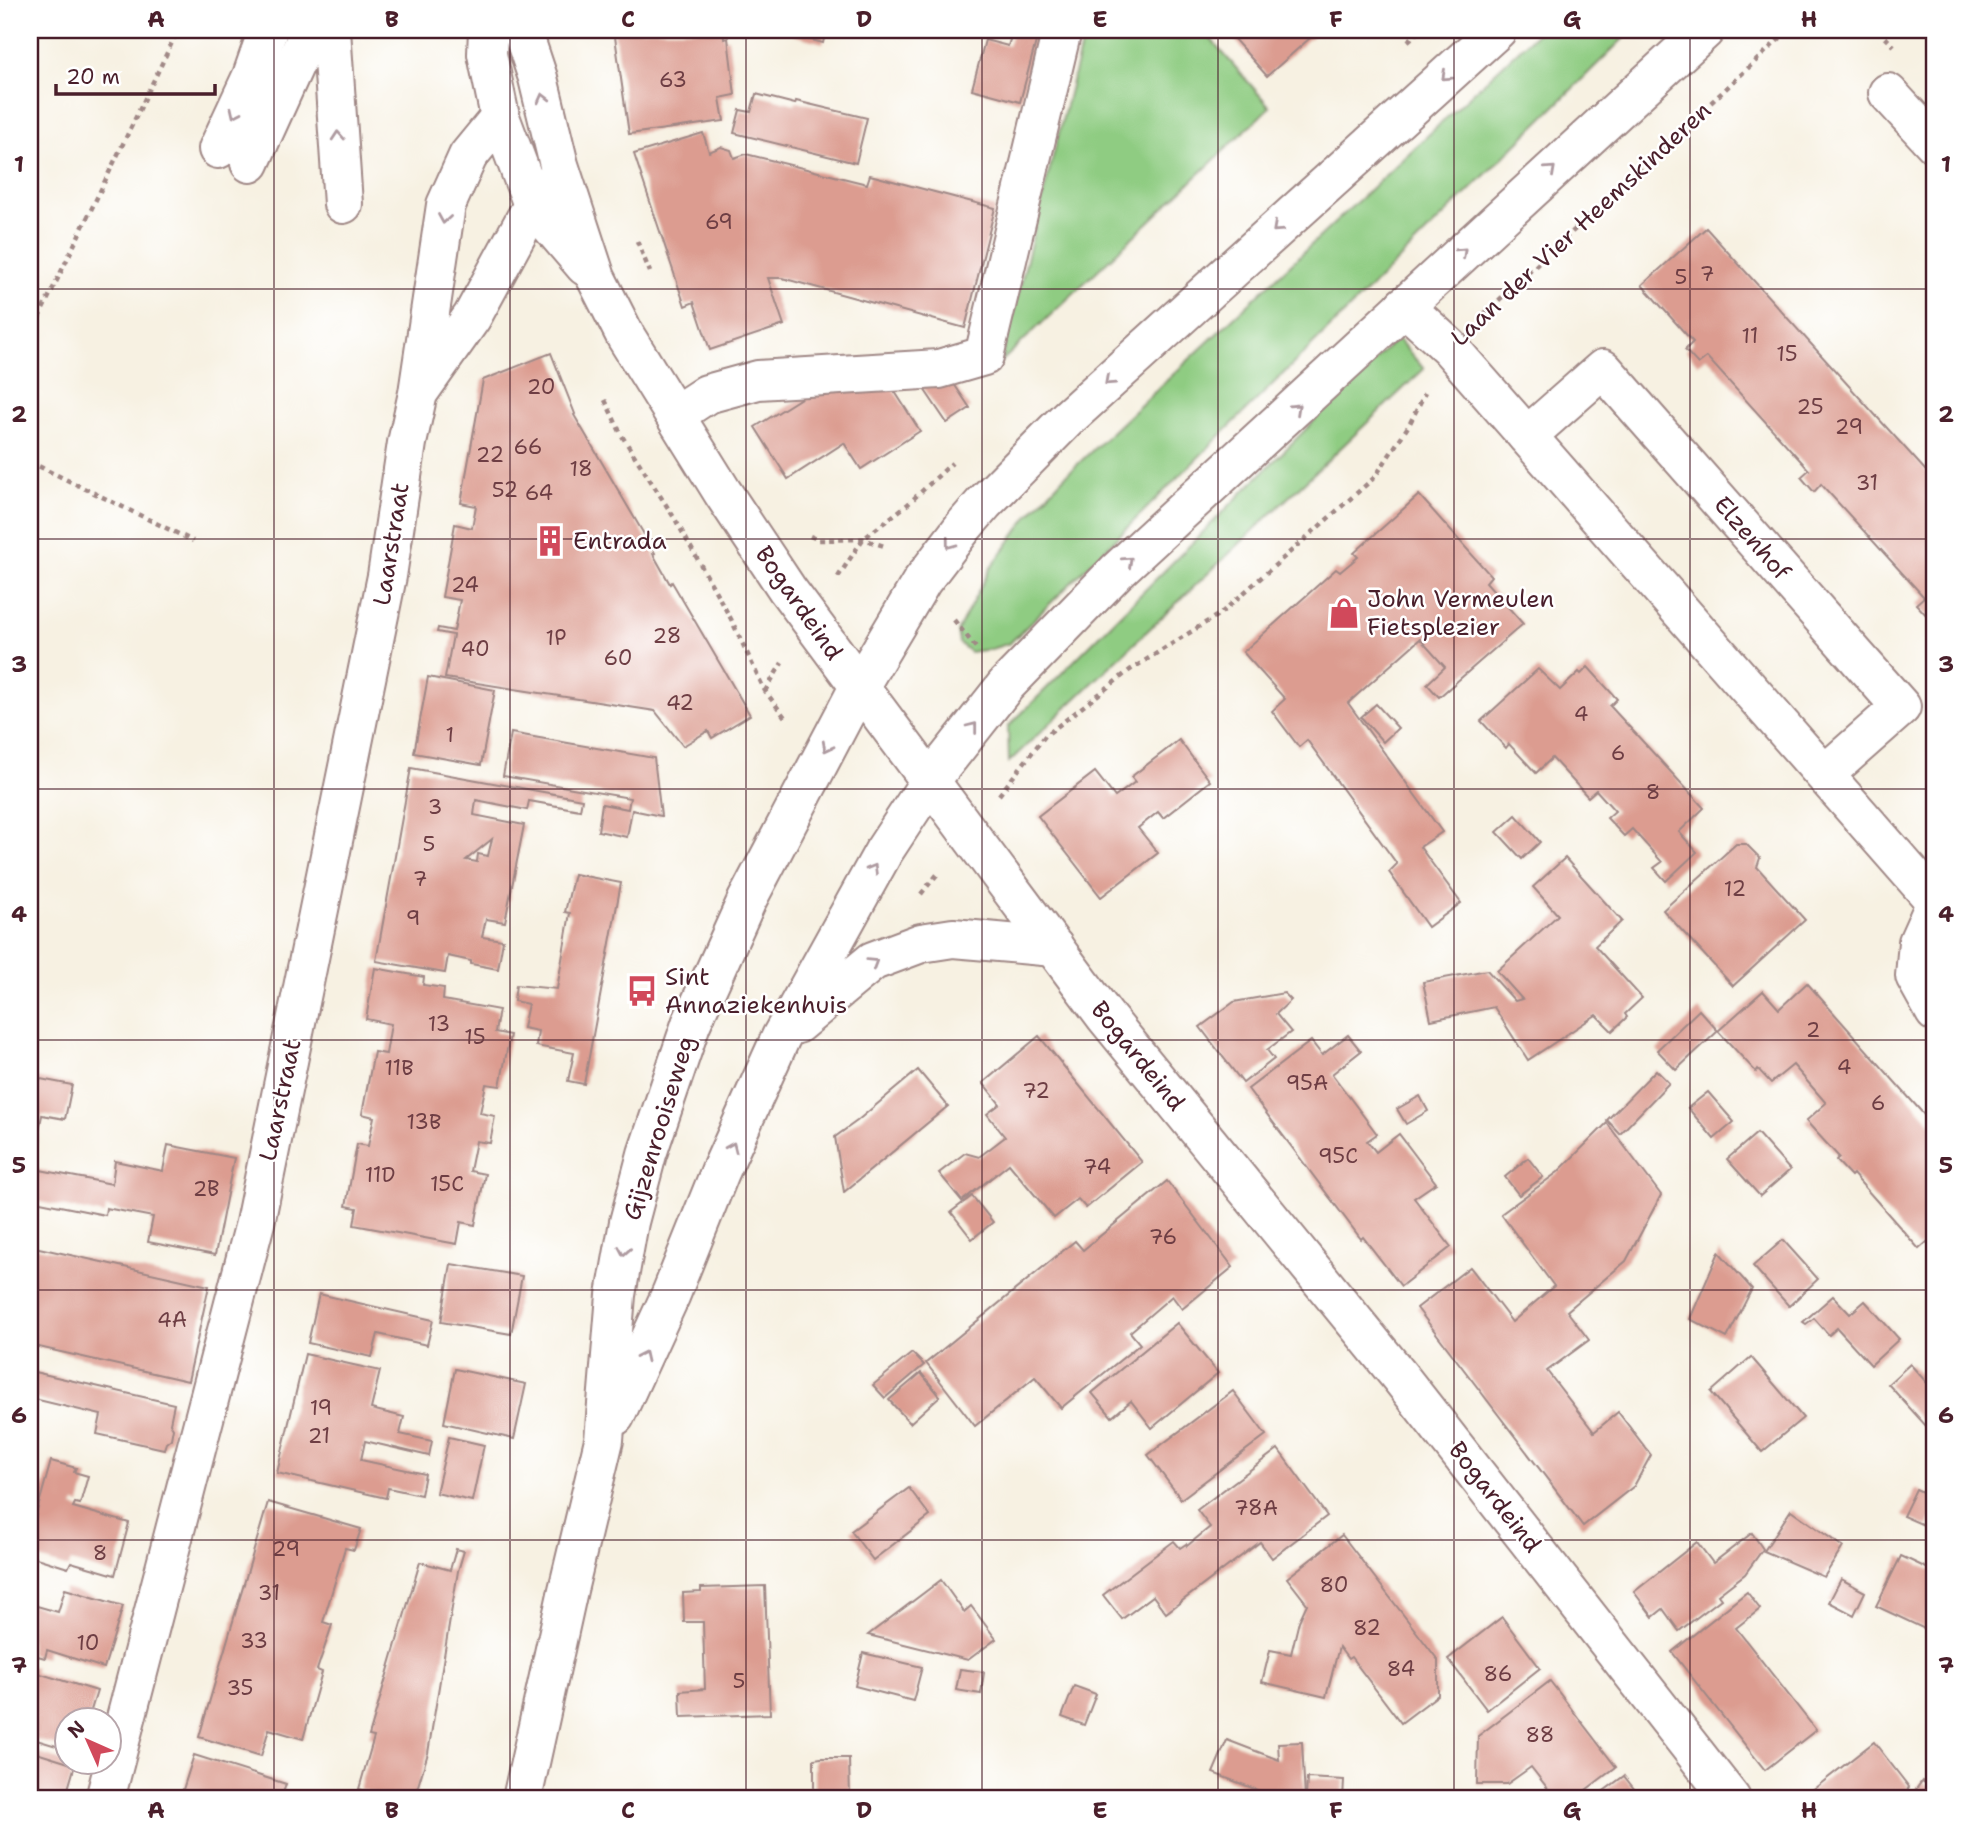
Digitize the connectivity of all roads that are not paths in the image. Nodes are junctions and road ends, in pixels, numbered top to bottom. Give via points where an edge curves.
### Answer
1 (268, 30) edge
2 (306, 30) edge
3 (331, 30) edge
4 (488, 30) edge
5 (522, 30) edge
6 (1062, 30) edge
7 (1497, 30) edge
8 (1705, 30) edge
9 (1888, 93) dead end
10 (500, 117) junction
11 (1935, 144) edge
12 (559, 165) junction
13 (343, 204) dead end
14 (533, 205) junction
15 (596, 278) junction
16 (1404, 306) junction
17 (418, 393) junction
18 (675, 415) junction
19 (1527, 436) junction
20 (859, 687) junction
21 (1825, 774) junction
22 (930, 781) junction
23 (1935, 902) edge
24 (1054, 947) junction
25 (1935, 1012) edge
26 (781, 1037) junction
27 (604, 1440) junction
28 (104, 1799) edge
29 (522, 1799) edge
30 (1731, 1799) edge

1 -> 2 street via 234,156 307,37
13 -> 3 street
4 - 10 street, Bogardeind via 487,54
12 -> 5 street, Bogardeind
6 - 18 street via 984,356 939,369 758,380 708,394
7 -> 20 street via 1068,418 977,510 922,581
16 -> 8 street
9 - 11 street
10 - 14 street, Bogardeind
10 -> 17 street, Laarstraat via 468,156 446,205
12 - 14 street, Laarstraat
12 - 15 street, Bogardeind
14 - 15 street, Bogardeind
14 - 17 street, Laarstraat via 472,317
15 - 18 street, Bogardeind
16 - 19 street via 1449,346
22 -> 16 street via 1006,685 1117,571
17 - 28 street, Laarstraat via 387,576 255,1223
18 - 20 street, Bogardeind via 787,589
19 - 21 street
19 - 21 street, Elzenhof via 1603,369 1900,707
20 - 22 street, Bogardeind
20 -> 27 street, Gijzenrooiseweg via 747,900 669,1085 629,1222 616,1295
21 - 23 street
22 - 24 street, Bogardeind
26 -> 22 street, Gijzenrooiseweg via 877,862
23 - 25 street via 1918,942 1915,976
26 -> 24 street via 873,961 921,943 953,938
24 - 30 street, Bogardeind
27 -> 26 street, Gijzenrooiseweg
27 - 29 street, Gijzenrooiseweg

